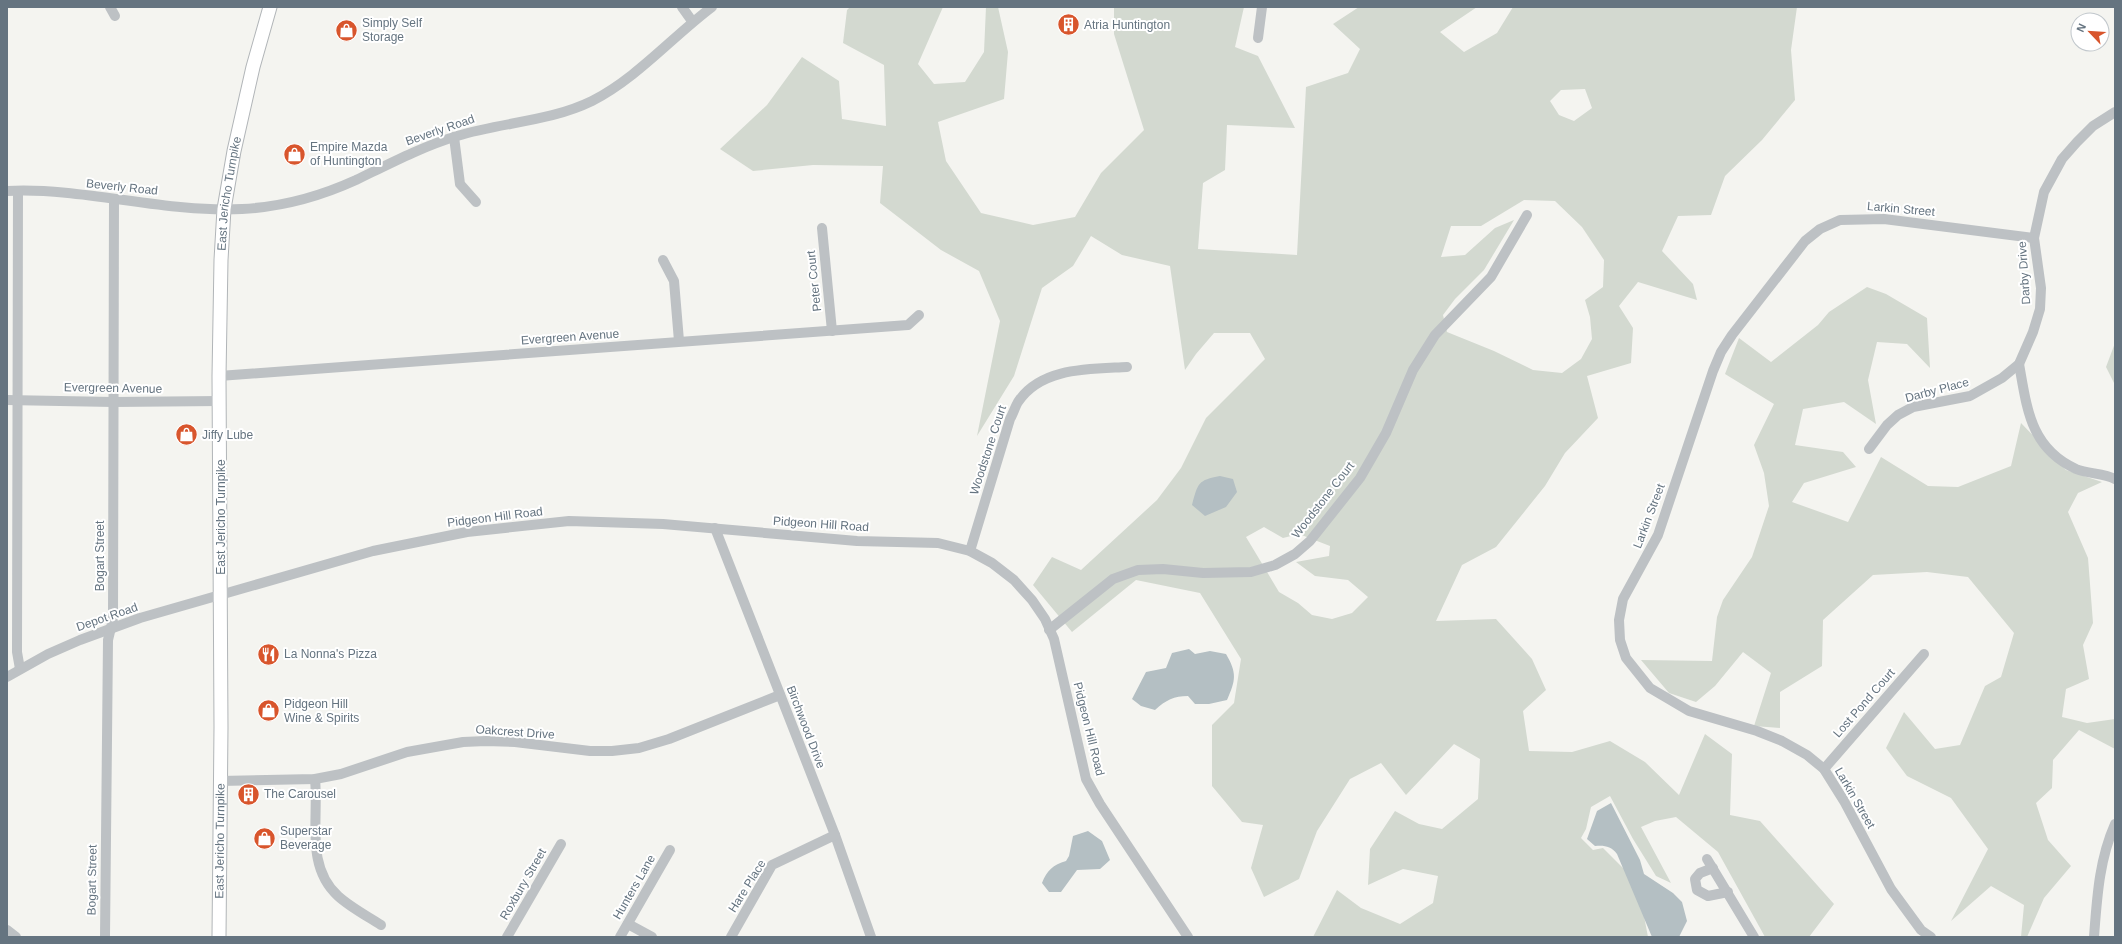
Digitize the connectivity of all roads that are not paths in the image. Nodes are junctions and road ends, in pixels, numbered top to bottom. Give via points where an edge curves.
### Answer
1 (270, 7) edge
2 (682, 7) edge
3 (712, 7) edge
4 (1262, 7) edge
5 (692, 21) junction
6 (1258, 38) dead end
7 (2115, 112) edge
8 (454, 137) junction
9 (7, 191) edge
10 (18, 191) junction
11 (114, 199) junction
12 (476, 202) dead end
13 (224, 209) junction
14 (1526, 215) dead end
15 (822, 228) dead end
16 (2034, 238) junction
17 (663, 260) dead end
18 (919, 315) dead end
19 (832, 331) junction
20 (679, 341) junction
21 (2019, 364) junction
22 (1126, 367) dead end
23 (219, 376) junction
24 (7, 400) edge
25 (18, 400) junction
26 (220, 401) junction
27 (113, 402) junction
28 (1869, 449) dead end
29 (2115, 479) edge
30 (715, 528) junction
31 (970, 551) junction
32 (221, 595) junction
33 (111, 629) junction
34 (1049, 630) junction
35 (1924, 654) dead end
36 (20, 669) junction
37 (7, 677) edge
38 (780, 695) junction
39 (1824, 769) junction
40 (315, 779) junction
41 (220, 781) junction
42 (2115, 824) edge
43 (835, 835) junction
44 (2112, 836) edge
45 (561, 844) dead end
46 (670, 850) dead end
47 (1728, 892) junction
48 (628, 924) junction
49 (381, 925) dead end
50 (7, 930) edge
51 (16, 937) edge
52 (105, 937) edge
53 (218, 937) edge
54 (507, 937) edge
55 (620, 937) edge
56 (652, 937) edge
57 (731, 937) edge
58 (871, 937) edge
59 (1188, 937) edge
60 (1754, 937) edge
61 (1931, 937) edge
62 (2094, 937) edge

1 - 13 main road, East Jericho Turnpike via 239,127
2 - 5 street
3 - 5 street, Beverly Road
4 - 6 street
5 - 8 street, Beverly Road via 629,76 593,100 563,113
7 - 16 street, Darby Drive via 2093,126 2062,159 2044,192
8 - 12 street via 460,184
8 - 13 street, Beverly Road via 317,194 266,206
9 - 10 street, Beverly Road
10 - 11 street, Beverly Road
10 - 25 street
11 - 13 street, Beverly Road
11 - 27 street, Bogart Street
13 - 23 main road, East Jericho Turnpike
14 - 34 street, Woodstone Court via 1491,277 1435,335 1413,370 1386,433 1360,478 1310,541 1295,554 1275,565 1251,572 1138,570 1113,579
15 - 19 street, Peter Court
16 - 21 street, Darby Drive via 2041,288 2040,309
16 - 39 street, Larkin Street via 1884,218 1840,220 1820,229 1805,241 1732,335 1713,371 1658,535 1623,599 1619,620 1620,640 1626,658 1650,688 1690,711 1782,741
17 - 20 street via 674,281
18 - 19 street, Evergreen Avenue via 908,325
19 - 20 street, Evergreen Avenue
20 - 23 street, Evergreen Avenue
21 - 28 street, Darby Place via 2002,378 1970,396 1913,407 1898,415
21 - 29 street via 2026,405 2033,427 2044,445 2077,469
22 - 31 street, Woodstone Court via 1061,373 1036,385 1018,402 1010,419
23 - 26 main road, East Jericho Turnpike
24 - 25 street, Evergreen Avenue
25 - 27 street, Evergreen Avenue
25 - 36 street via 17,652
26 - 27 street, Evergreen Avenue
26 - 32 main road, East Jericho Turnpike
27 - 33 street, Bogart Street
30 - 31 street, Pidgeon Hill Road via 857,541 938,542
30 - 32 street, Pidgeon Hill Road via 569,521 468,532 373,551
30 - 38 street, Birchwood Drive
31 - 34 street, Pidgeon Hill Road via 992,563 1014,580 1032,600
32 - 33 street, Depot Road
32 - 41 main road, East Jericho Turnpike
33 - 36 street, Depot Road via 48,654
33 - 52 street, Bogart Street via 108,640
34 - 59 street, Pidgeon Hill Road via 1054,638 1086,779
35 - 39 street, Lost Pond Court
36 - 37 street, Depot Road
38 - 40 street, Oakcrest Drive via 669,739 639,748 590,751 515,742 463,742 407,752 341,774
38 - 43 street, Birchwood Drive
39 - 61 street, Larkin Street via 1904,909 1921,930
40 - 41 street, Oakcrest Drive
40 - 49 street via 315,846 323,877 338,896
41 - 53 main road, East Jericho Turnpike
42 - 44 street
43 - 57 street, Hare Place via 772,865
43 - 58 street, Birchwood Drive
44 - 62 street via 2103,855 2098,882
45 - 54 street, Roxbury Street
46 - 48 street, Hunters Lane
47 - 47 street via 1708,896 1697,890 1695,879 1710,863
47 - 60 street
48 - 55 street, Hunters Lane
48 - 56 street
50 - 51 street

